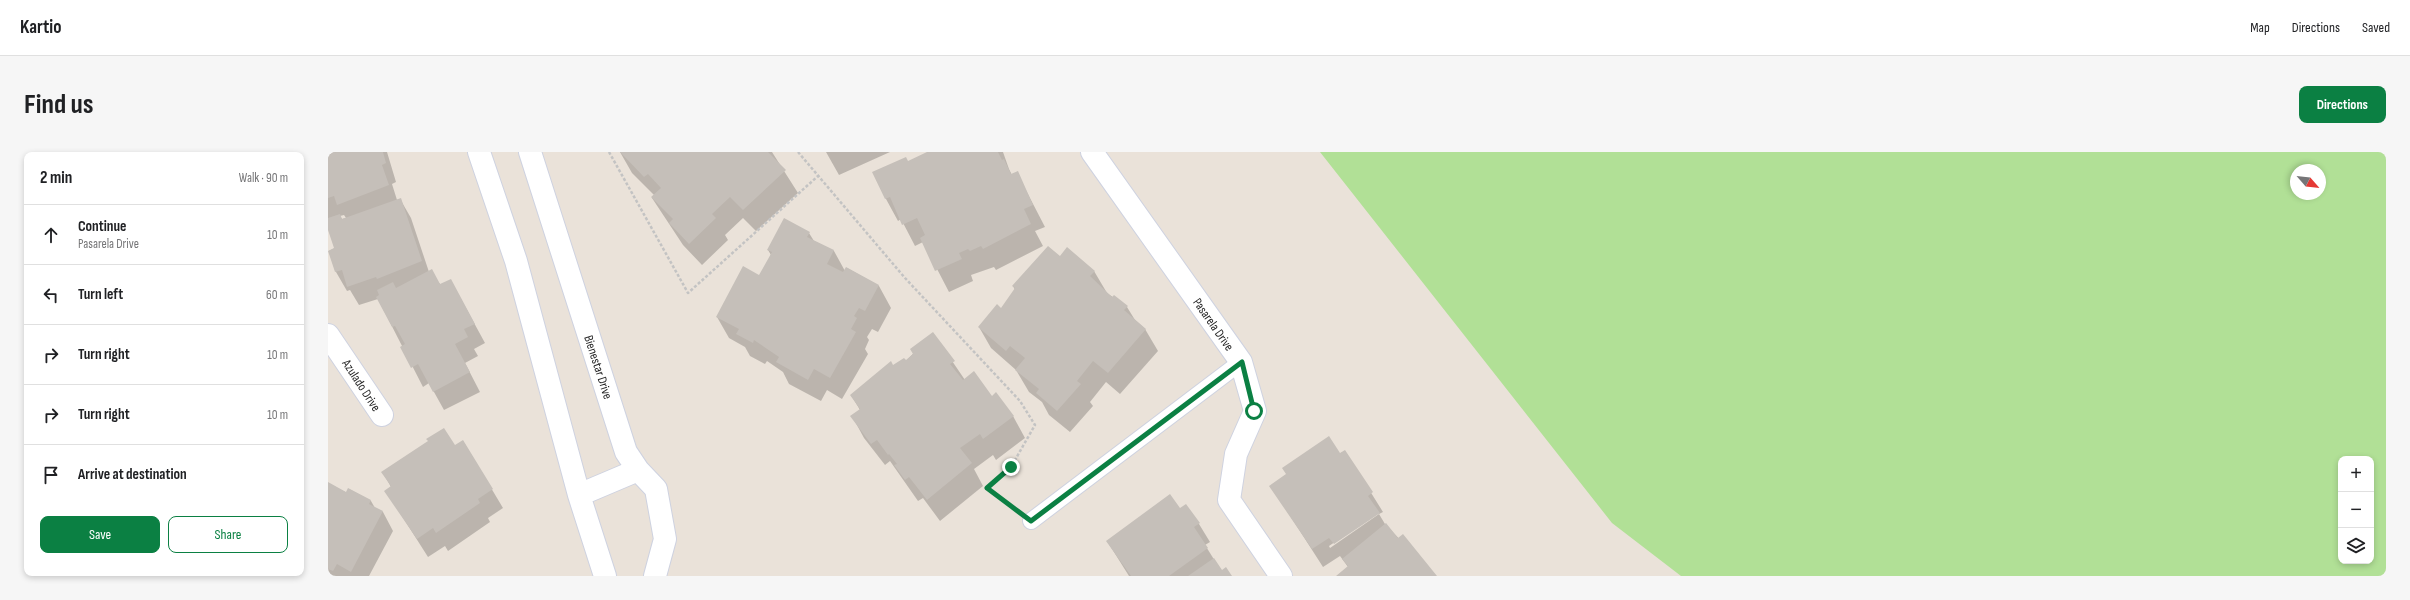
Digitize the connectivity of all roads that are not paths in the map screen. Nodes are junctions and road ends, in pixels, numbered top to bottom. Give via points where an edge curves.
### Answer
1 (479, 152) edge
2 (530, 152) edge
3 (1092, 152) edge
4 (328, 335) edge
5 (1242, 362) junction
6 (382, 415) dead end
7 (638, 470) junction
8 (579, 495) junction
9 (1031, 521) road end
10 (605, 576) edge
11 (655, 576) edge
12 (1281, 576) edge

1 - 8 street via 516,261
2 - 7 street, Bienestar Drive via 626,452
3 - 5 street, Pasarela Drive
4 - 6 street, Azulado Drive
5 - 9 lane
5 - 12 street, Pasarela Drive via 1254,411 1236,454 1229,500
7 - 8 street
7 - 11 street, Bienestar Drive via 656,489 663,532 664,540
8 - 10 street

